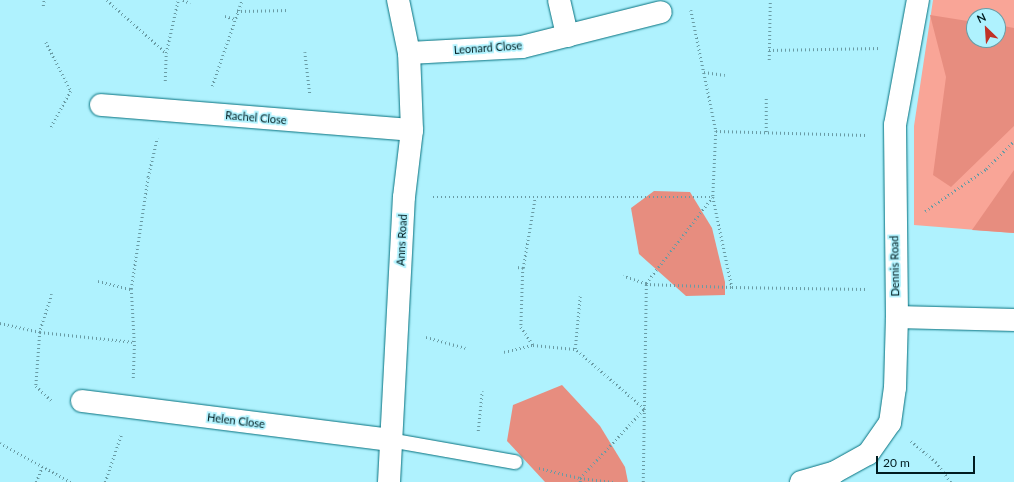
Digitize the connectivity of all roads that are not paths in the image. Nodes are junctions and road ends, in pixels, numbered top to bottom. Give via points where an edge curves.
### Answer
1 (398, 0) edge
2 (559, 0) edge
3 (918, 0) edge
4 (661, 12) dead end
5 (567, 36) junction
6 (408, 53) junction
7 (100, 105) dead end
8 (412, 130) junction
9 (897, 317) junction
10 (1014, 320) edge
11 (82, 401) dead end
12 (390, 440) junction
13 (515, 462) road end
14 (389, 482) edge
15 (801, 482) edge

1 - 6 street, Anns Road
2 - 5 street
3 - 9 street, Dennis Road via 895,125
4 - 5 street, Leonard Close
5 - 6 street, Leonard Close via 522,47
6 - 8 street, Anns Road
7 - 8 street, Rachel Close
8 - 12 street, Anns Road via 404,197
9 - 10 street
9 - 15 street, Dennis Road via 895,388 890,423 868,454 835,472
11 - 12 street, Helen Close
12 - 13 lane
12 - 14 street, Anns Road

